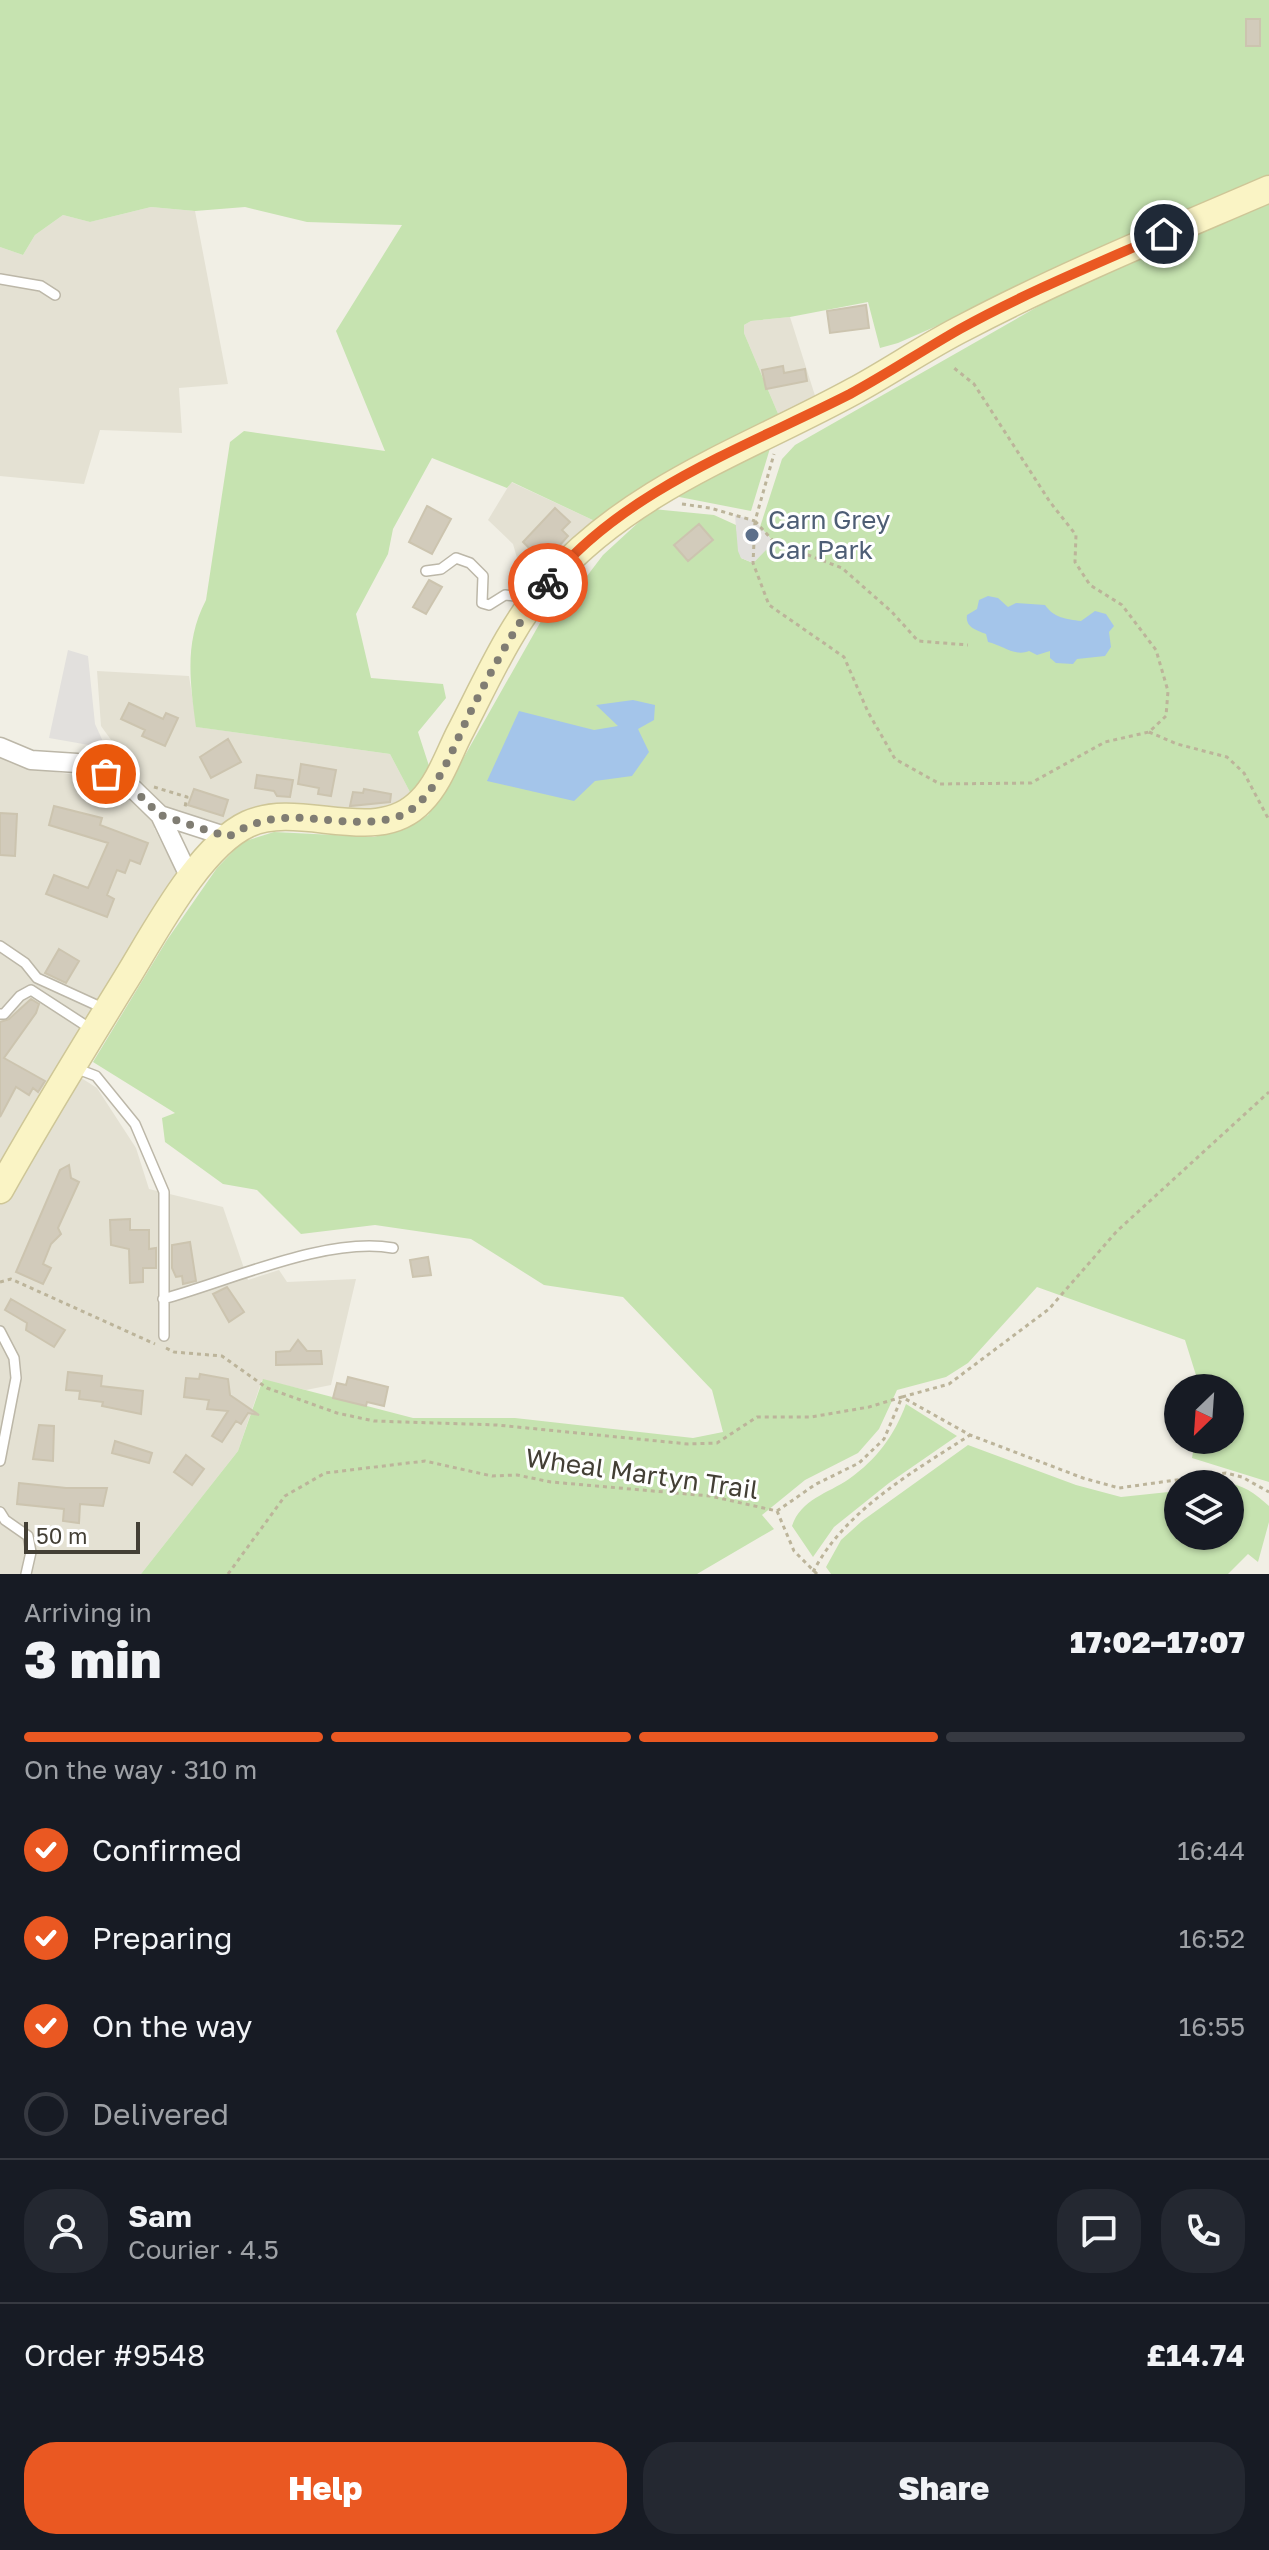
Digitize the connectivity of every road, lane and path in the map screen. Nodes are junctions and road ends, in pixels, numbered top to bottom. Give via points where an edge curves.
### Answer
1 (1269, 189) edge
2 (0, 279) edge
3 (55, 295) dead end
4 (954, 368) dead end
5 (781, 427) junction
6 (680, 504) dead end
7 (755, 521) junction
8 (426, 571) dead end
9 (535, 599) junction
10 (968, 645) dead end
11 (1149, 732) junction
12 (0, 747) edge
13 (124, 780) junction
14 (194, 809) dead end
15 (160, 815) junction
16 (1269, 820) edge
17 (228, 837) junction
18 (190, 878) junction
19 (0, 946) edge
20 (0, 1014) edge
21 (100, 1020) junction
22 (72, 1067) junction
23 (1269, 1092) edge
24 (0, 1190) edge
25 (393, 1248) dead end
26 (0, 1282) edge
27 (163, 1299) junction
28 (0, 1331) edge
29 (164, 1336) dead end
30 (902, 1397) junction
31 (970, 1435) junction
32 (0, 1461) edge
33 (1269, 1492) edge
34 (777, 1511) junction
35 (0, 1512) edge
36 (815, 1573) edge
37 (26, 1574) edge
38 (228, 1574) edge

1 - 5 street via 976,321
2 - 3 lane via 41,286
4 - 11 path via 974,384 1076,535 1075,562 1090,585 1122,605 1156,650 1168,691 1166,716
5 - 7 path
5 - 9 street via 647,498 598,535
6 - 7 path
7 - 10 path via 774,542 842,568 918,641
7 - 11 path via 753,563 769,605 844,657 895,759 940,784 1031,783 1105,742
8 - 9 lane via 441,569 456,558 483,576 482,603 489,605 505,595
9 - 17 street via 492,668 435,782 413,807 392,819 375,821 276,817 249,823
11 - 16 path via 1227,757 1244,773
12 - 13 street via 31,760 77,763
13 - 14 path via 187,797 184,806
13 - 15 street
15 - 17 street
15 - 18 street
17 - 18 street
18 - 21 street
19 - 21 lane
20 - 21 lane via 31,990
21 - 22 street
22 - 24 street
22 - 27 lane via 96,1076 135,1124 164,1192
23 - 30 path via 1117,1231 1049,1309 949,1384
25 - 27 lane via 314,1253
26 - 30 path via 11,1279 174,1352 222,1356 267,1388 374,1421 717,1443 757,1417 811,1417
27 - 29 lane
28 - 32 lane via 14,1358 16,1378
30 - 31 path
30 - 34 path, Wheal Martyn Trail via 884,1439 859,1463
31 - 33 path via 1119,1488 1226,1473
31 - 36 path via 860,1513 840,1531
34 - 36 path via 794,1551
34 - 38 path, Wheal Martyn Trail via 710,1496 492,1476 425,1461 325,1473 285,1496
35 - 37 lane via 28,1536

